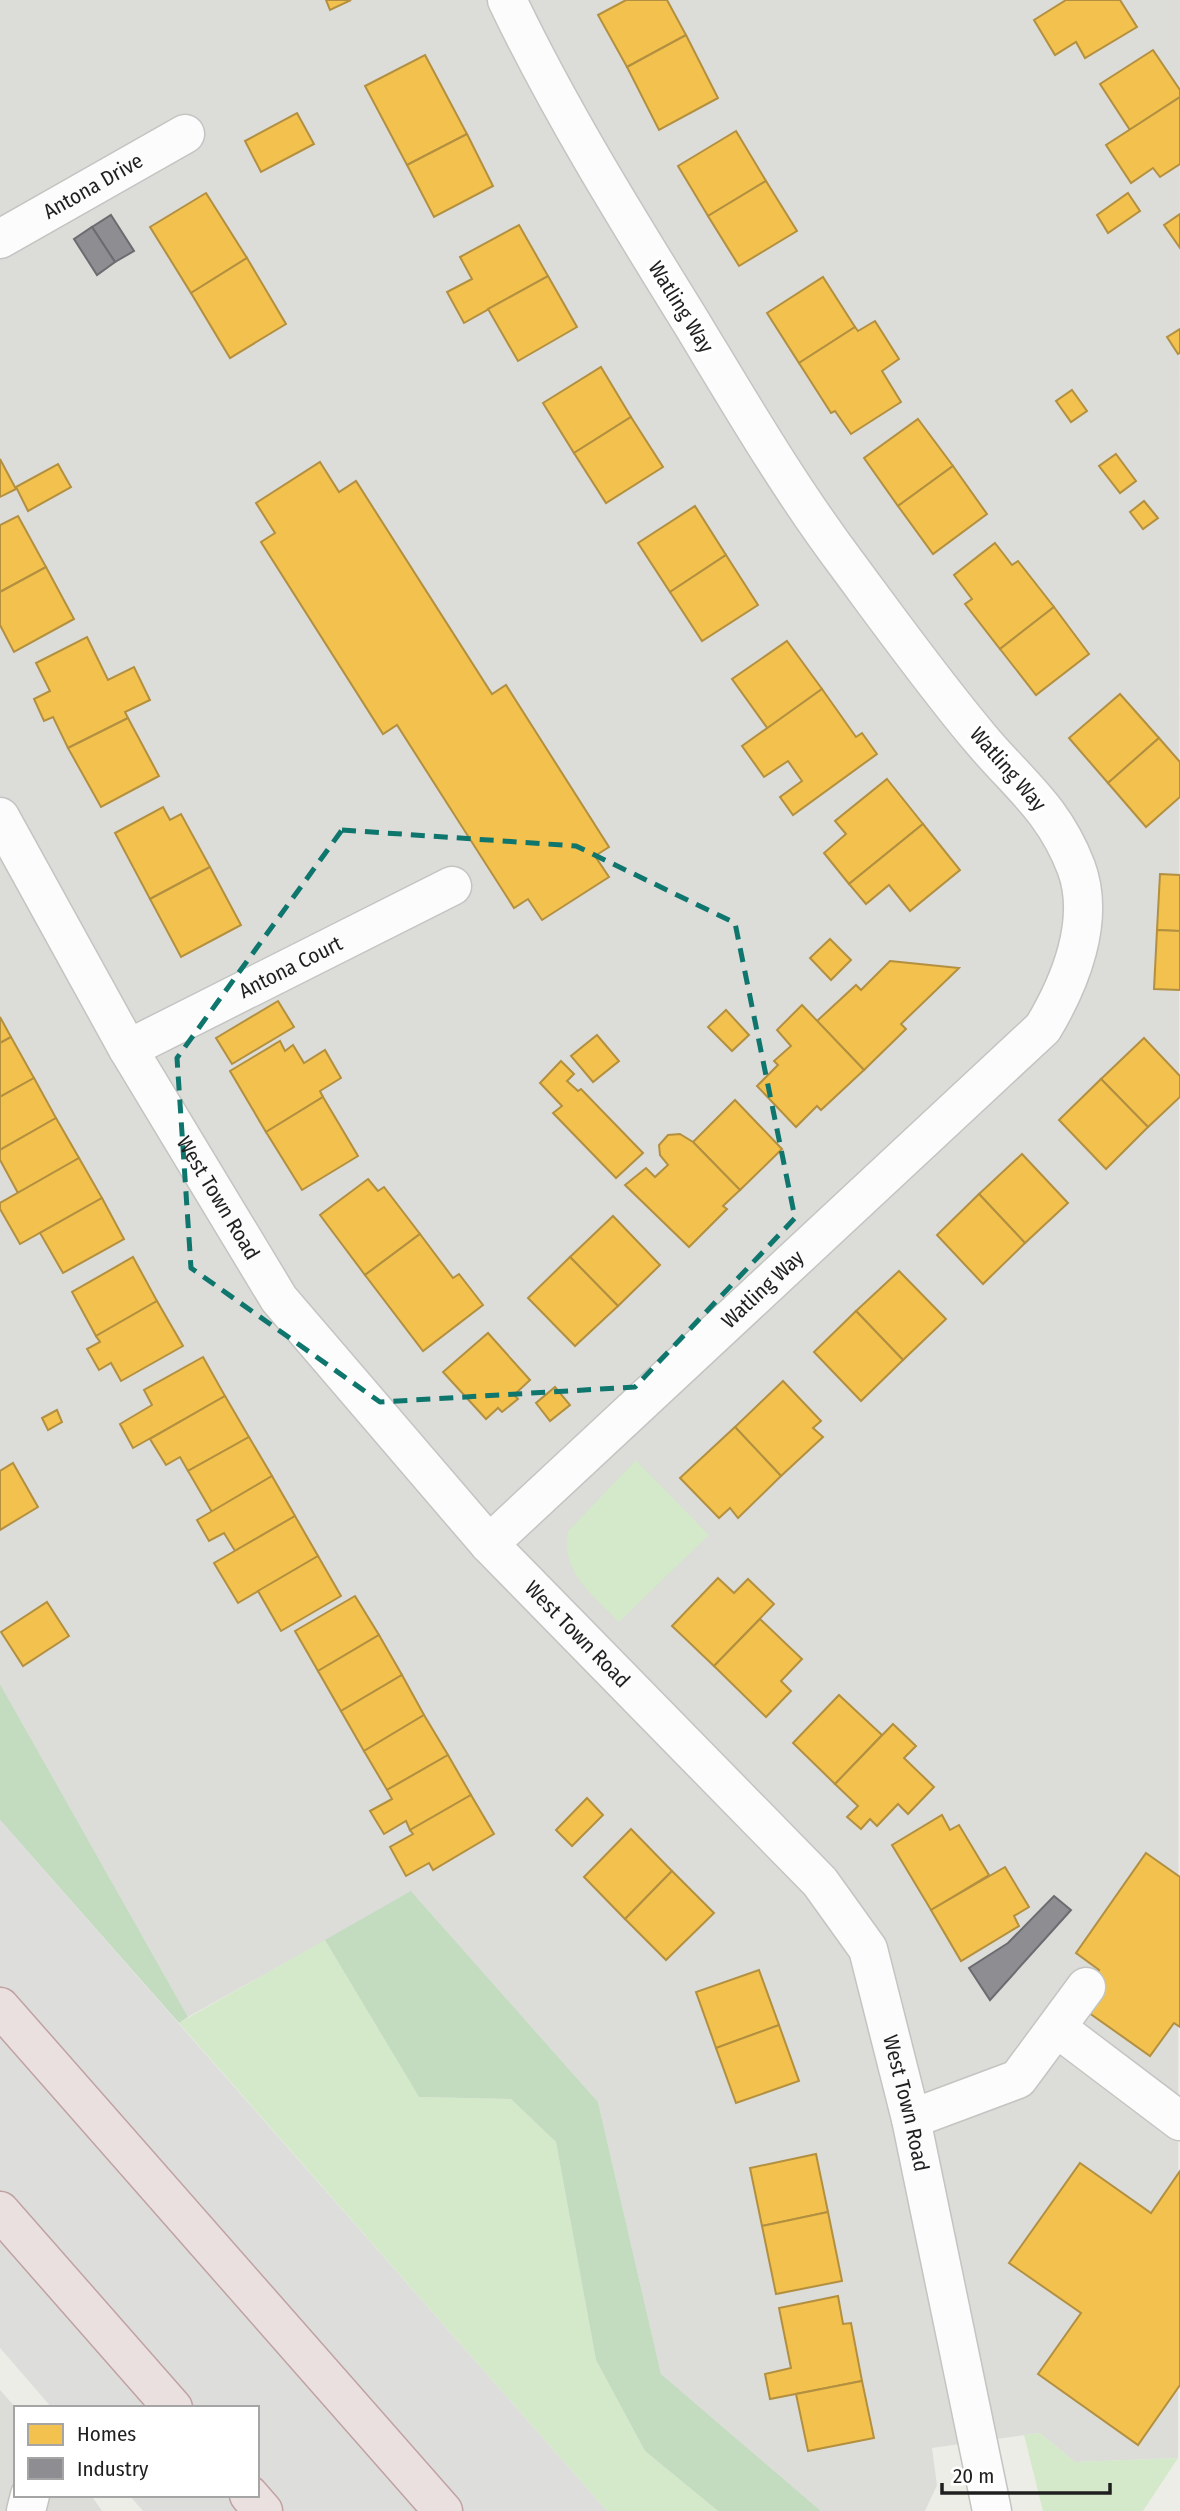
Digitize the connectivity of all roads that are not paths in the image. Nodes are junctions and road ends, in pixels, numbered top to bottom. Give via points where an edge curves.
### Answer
1 (507, 0) edge
2 (185, 134) dead end
3 (0, 239) edge
4 (0, 817) edge
5 (452, 886) dead end
6 (128, 1049) junction
7 (489, 1544) junction
8 (1086, 1987) dead end
9 (0, 2007) edge
10 (1057, 2028) junction
11 (911, 2119) junction
12 (1180, 2120) edge
13 (0, 2211) edge
14 (171, 2406) edge
15 (251, 2497) edge
16 (263, 2511) edge
17 (443, 2511) edge
18 (992, 2511) edge

1 - 7 street, Watling Way via 623,213 736,396 843,559 979,738 1039,799 1078,870 1083,899 1072,971 1043,1028
2 - 3 street, Antona Drive
4 - 6 street, West Town Road
5 - 6 street, Antona Court
6 - 7 street, West Town Road via 279,1299
7 - 11 street, West Town Road via 820,1882 869,1949
8 - 10 street
9 - 17 highway
10 - 11 street via 1018,2079
10 - 12 street
11 - 18 street, West Town Road
13 - 14 highway
15 - 16 highway

